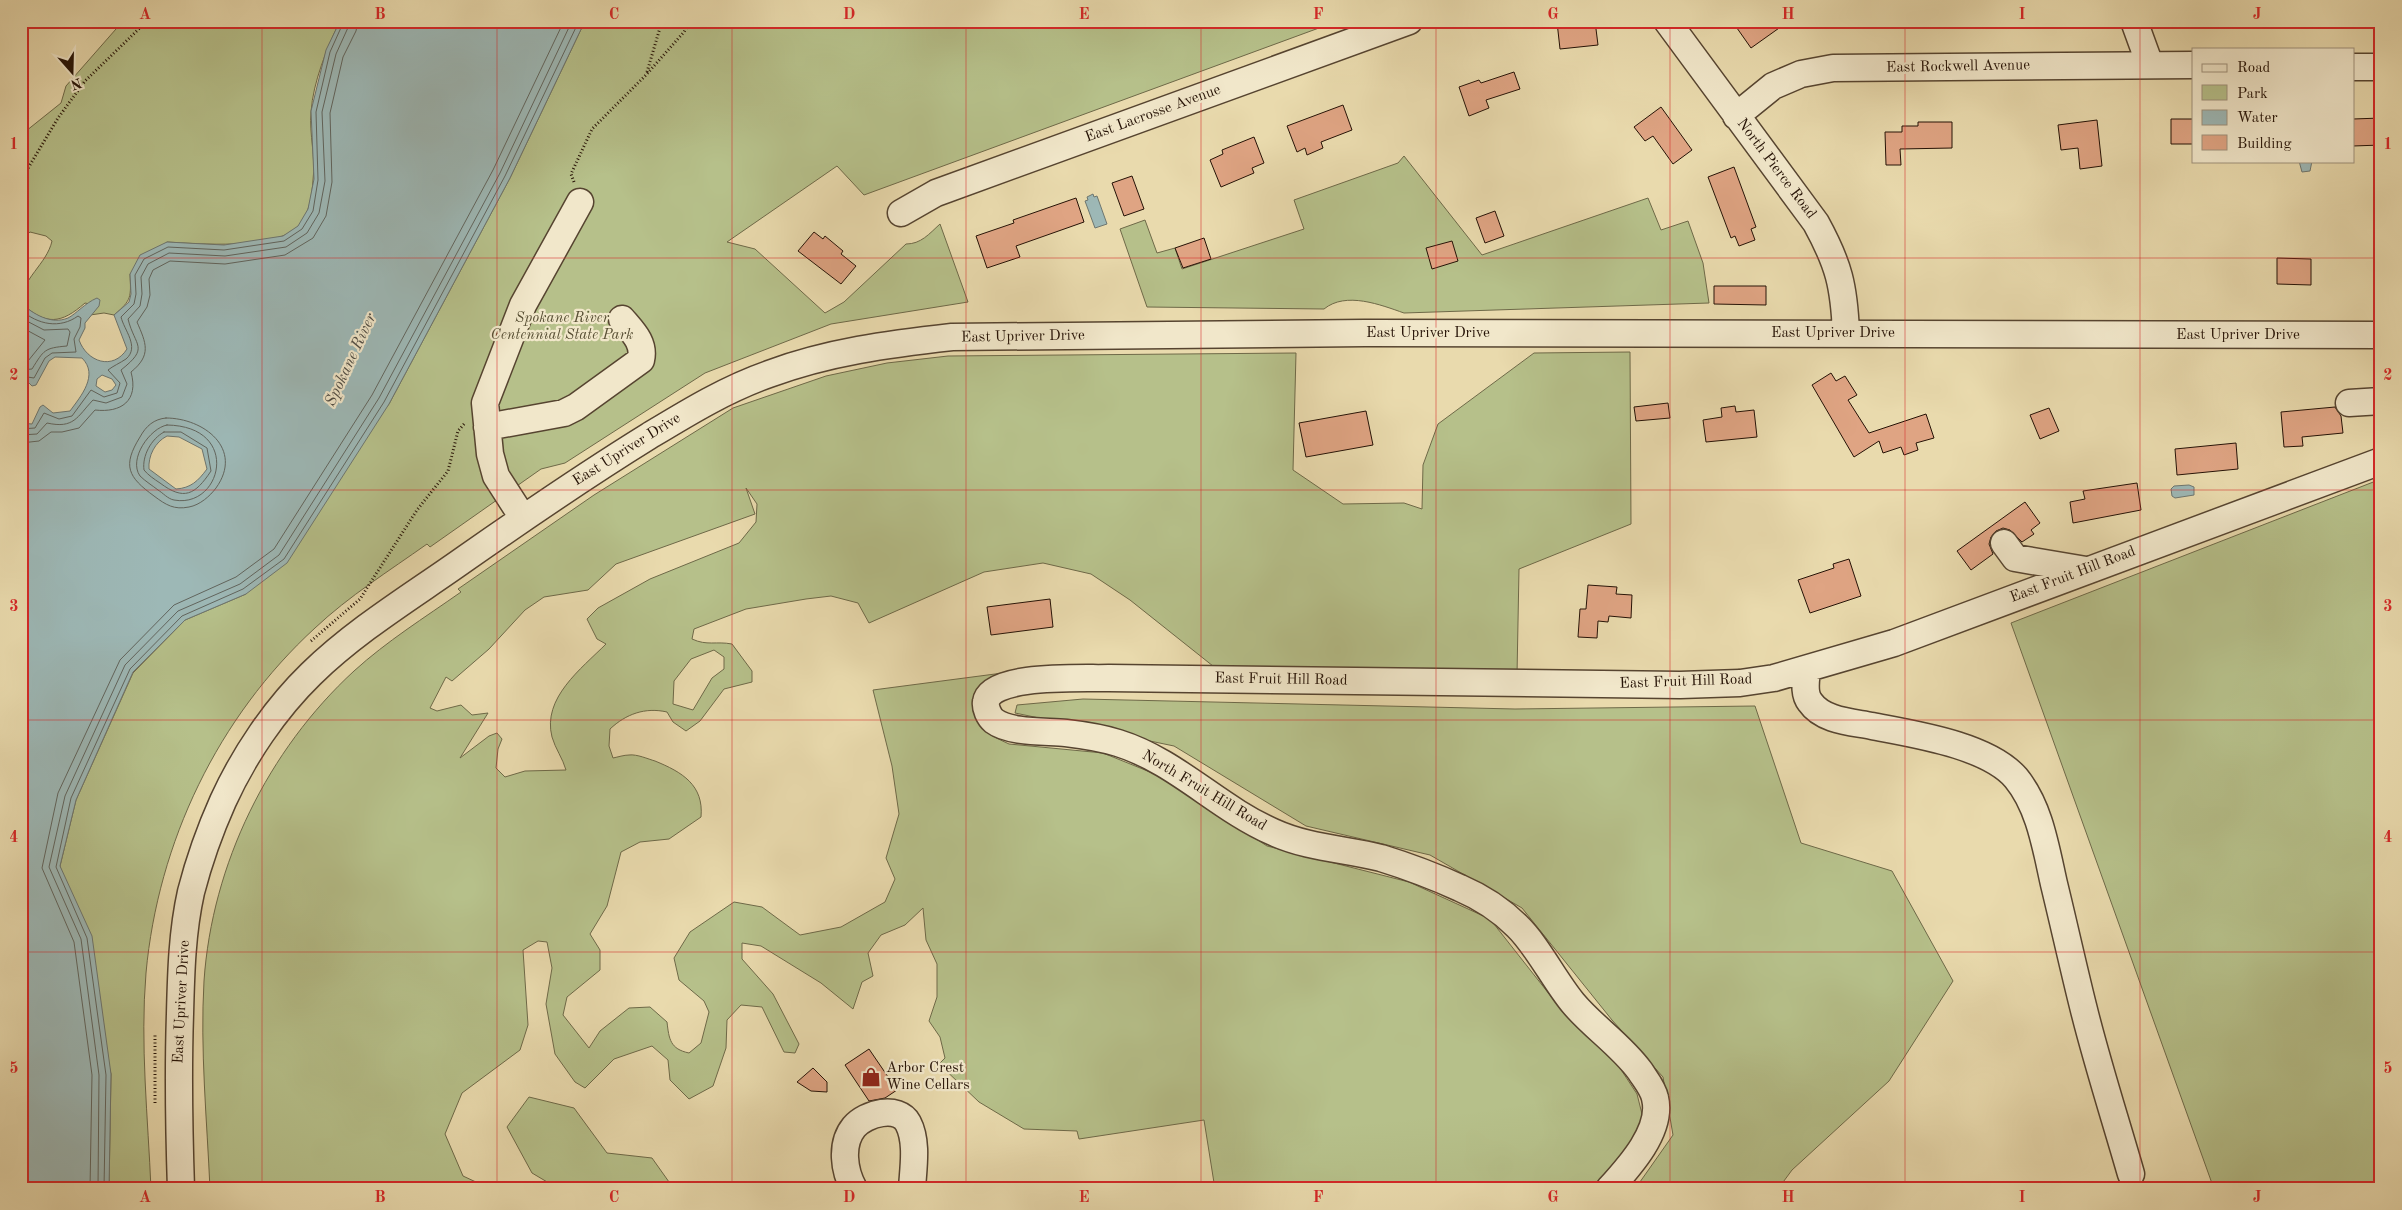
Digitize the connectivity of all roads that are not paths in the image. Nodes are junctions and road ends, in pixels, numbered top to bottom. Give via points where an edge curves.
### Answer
1 (1408, 21) edge
2 (1667, 21) edge
3 (2134, 21) edge
4 (2150, 65) junction
5 (2192, 65) edge
6 (2354, 67) edge
7 (2381, 67) edge
8 (1736, 116) junction
9 (580, 202) road end
10 (900, 213) dead end
11 (622, 319) dead end
12 (1846, 333) junction
13 (2381, 335) edge
14 (2381, 401) edge
15 (2349, 403) dead end
16 (486, 427) junction
17 (2381, 461) edge
18 (523, 518) junction
19 (2004, 543) dead end
20 (2086, 570) junction
21 (1807, 670) junction
22 (1042, 680) joint
23 (2131, 1174) dead end
24 (181, 1189) edge
25 (854, 1189) edge
26 (912, 1189) edge
27 (1609, 1189) edge

1 - 10 street, East Lacrosse Avenue via 936,193
2 - 8 street, North Pierce Road
3 - 4 street
4 - 5 street, East Rockwell Avenue
4 - 8 street, East Rockwell Avenue via 1833,68 1801,74 1773,86
6 - 7 street
8 - 12 street, North Pierce Road via 1816,223 1832,252 1844,291
9 - 16 street via 523,305 485,403
11 - 16 street via 639,339 641,360 564,413
12 - 13 street, East Upriver Drive
12 - 18 street, East Upriver Drive via 962,337 889,344 822,357 766,374 704,402
14 - 15 street
16 - 18 street via 496,476
17 - 20 street, East Fruit Hill Road
18 - 24 street, East Upriver Drive via 350,639 310,674 280,708 224,798 191,894 181,965 178,1091
19 - 20 street via 2015,558
20 - 21 street, East Fruit Hill Road via 1894,642
21 - 22 street, East Fruit Hill Road via 1740,683 1680,685 1128,678
21 - 23 street via 1805,689 1809,702 1833,718 1933,738 1982,755 2003,766 2016,778 2040,827 2083,1008
22 - 27 street, North Fruit Hill Road via 1000,686 989,694 986,702 989,716 1008,728 1068,733 1118,743 1157,760 1274,833 1302,843 1382,858 1461,888 1498,908 1519,927 1574,1004 1634,1064 1656,1099 1655,1118 1645,1145
25 - 26 street via 845,1166 846,1147 853,1129 868,1117 885,1113 904,1117 912,1133

